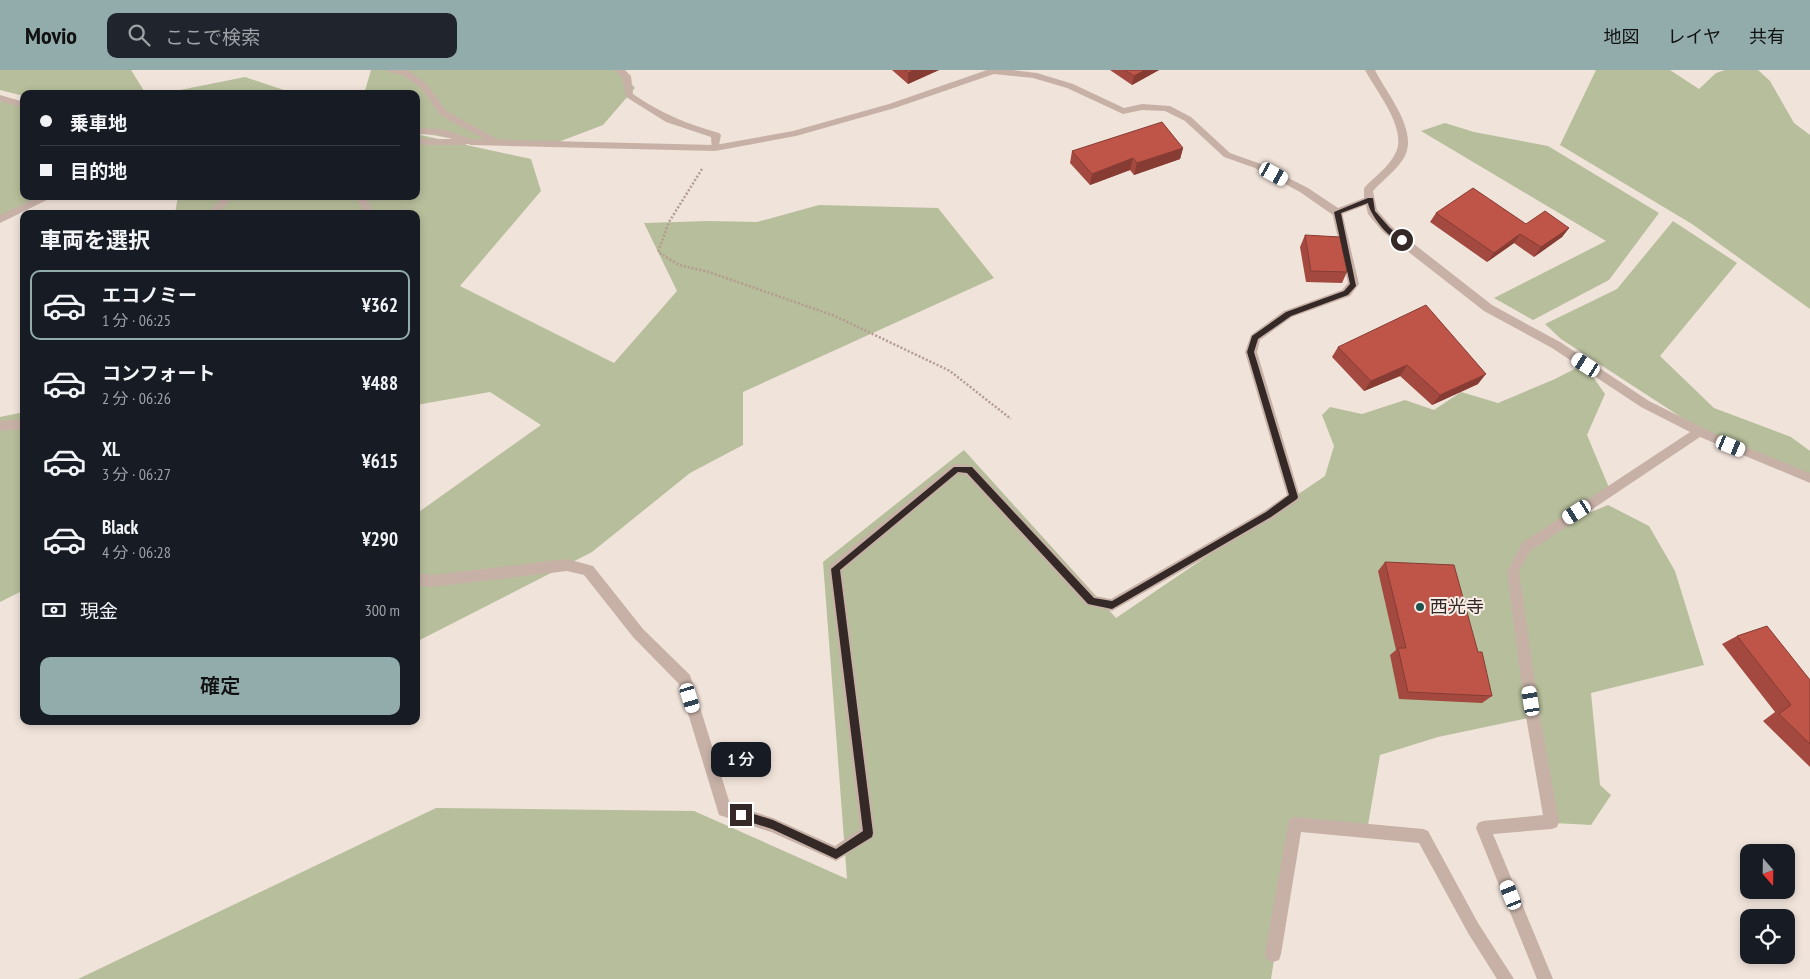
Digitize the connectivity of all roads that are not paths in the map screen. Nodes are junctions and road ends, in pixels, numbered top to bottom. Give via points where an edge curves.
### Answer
1 (392, 70) edge
2 (619, 70) edge
3 (1369, 70) edge
4 (0, 98) edge
5 (20, 104) edge
6 (420, 131) edge
7 (420, 142) edge
8 (465, 142) junction
9 (498, 143) junction
10 (715, 148) junction
11 (41, 200) edge
12 (226, 200) edge
13 (1370, 200) junction
14 (215, 210) edge
15 (1337, 212) junction
16 (0, 219) edge
17 (20, 424) edge
18 (0, 426) edge
19 (1700, 431) junction
20 (1810, 478) edge
21 (420, 579) edge
22 (1273, 954) dead end
23 (1506, 979) edge
24 (1546, 979) edge

1 - 9 street via 405,72 424,86 443,112
2 - 10 street via 626,76 629,95 652,113 687,128 716,135
3 - 13 street via 1395,112 1403,134 1401,153 1368,190
4 - 5 street
6 - 8 street via 441,132
7 - 8 street
8 - 9 street
9 - 10 street
10 - 15 street via 811,129 892,106 993,71 1034,76 1070,86 1123,111 1142,107 1167,108 1188,119 1227,154 1304,190
11 - 16 street
12 - 14 street
13 - 15 street
13 - 19 street via 1372,211 1387,229 1488,308 1556,345 1645,404
15 - 21 street via 1354,284 1346,293 1288,314 1255,338 1250,352 1294,497 1112,605 1091,601 969,470 956,469 835,569 868,833 836,854 773,825 724,810 685,680 638,633 588,570 567,565 431,581
17 - 18 street
19 - 20 street
19 - 24 street via 1526,547 1513,572 1552,822 1483,828
22 - 23 street via 1296,824 1423,836

